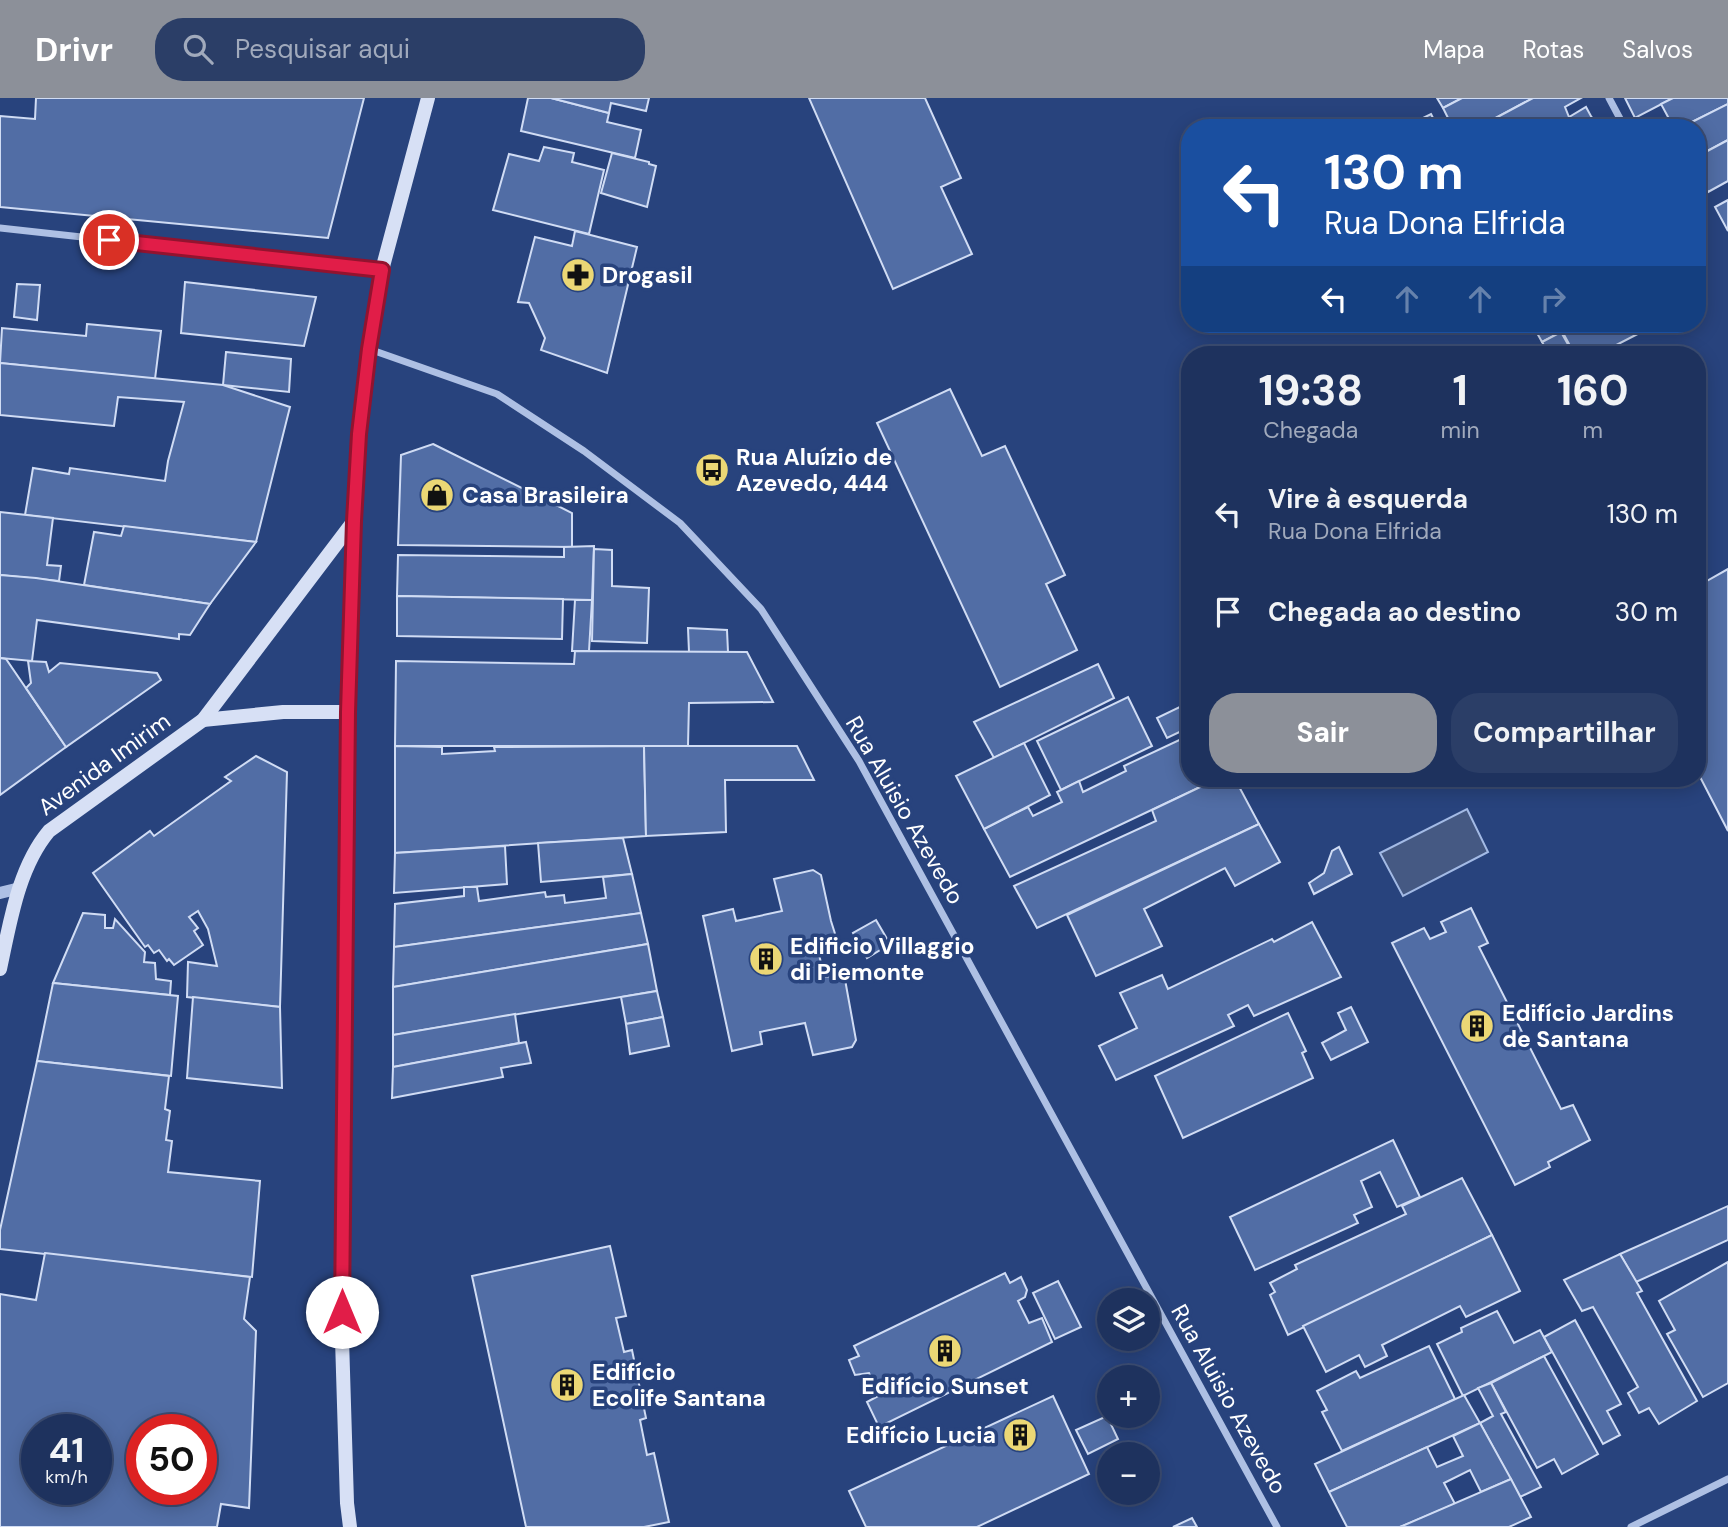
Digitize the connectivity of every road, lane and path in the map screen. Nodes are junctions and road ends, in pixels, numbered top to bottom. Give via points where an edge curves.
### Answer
1 (428, 98) edge
2 (1609, 98) edge
3 (1620, 119) edge
4 (0, 228) edge
5 (382, 270) junction
6 (369, 349) junction
7 (354, 521) junction
8 (348, 712) junction
9 (203, 720) junction
10 (20, 888) junction
11 (0, 893) edge
12 (0, 969) edge
13 (1728, 1479) edge
14 (349, 1527) edge
15 (1278, 1527) edge
16 (1632, 1527) edge

1 - 5 main road
2 - 3 street
4 - 5 street
5 - 6 main road
6 - 7 main road
6 - 15 street, Rua Aluisio Azevedo via 496,394 584,451 680,523 761,610 859,761
7 - 8 main road
7 - 9 main road, Avenida Imirim
8 - 9 main road, Avenida Imirim via 284,712
8 - 14 main road via 342,1339
9 - 10 main road, Avenida Imirim via 49,831
10 - 11 street
10 - 12 main road, Avenida Imirim
13 - 16 street

